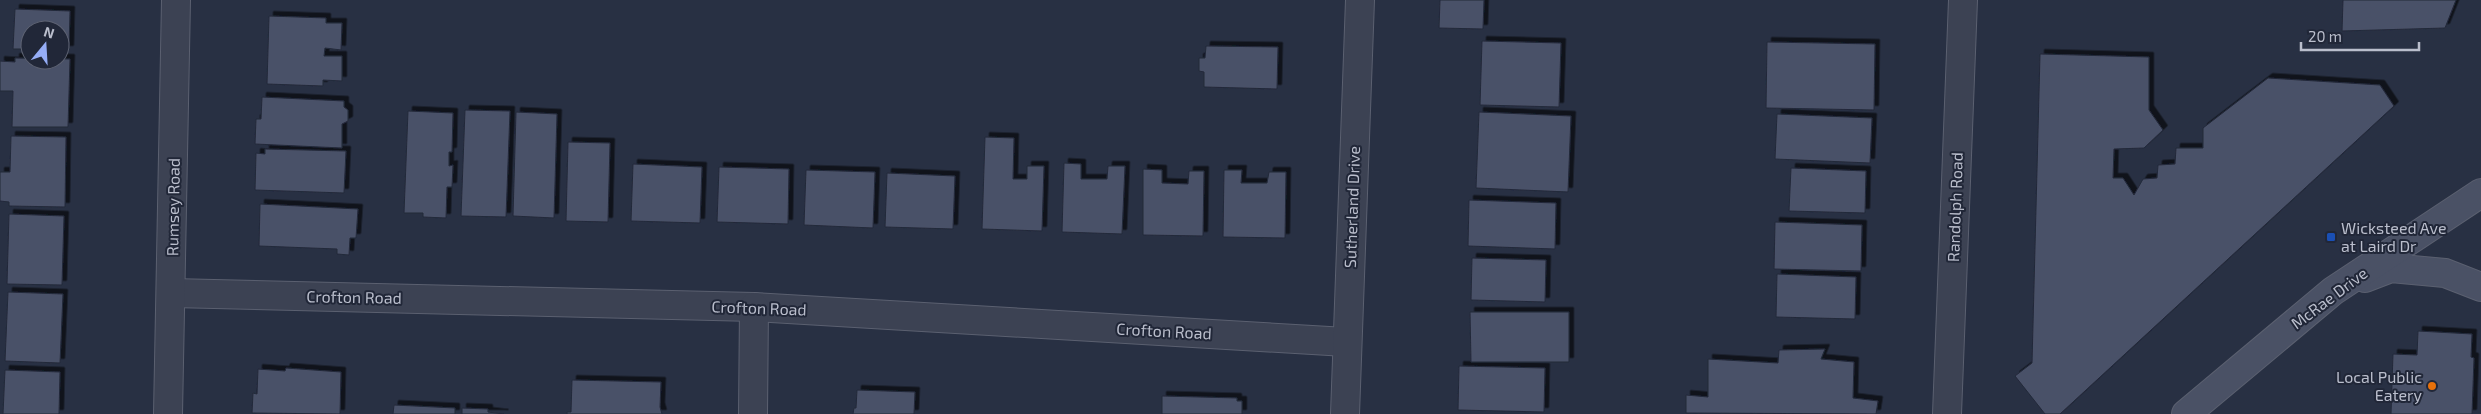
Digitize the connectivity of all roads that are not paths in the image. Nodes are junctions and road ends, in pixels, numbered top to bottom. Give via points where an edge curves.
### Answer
1 (176, 0) edge
2 (1360, 0) edge
3 (1962, 0) edge
4 (2481, 193) edge
5 (2481, 287) edge
6 (2333, 291) junction
7 (172, 293) junction
8 (754, 307) junction
9 (1346, 342) junction
10 (168, 414) edge
11 (753, 414) edge
12 (1345, 414) edge
13 (1947, 414) edge
14 (2186, 414) edge

1 - 7 street, Rumsey Road
2 - 9 street, Sutherland Drive
3 - 13 street, Randolph Road
4 - 6 street, McRae Drive
5 - 6 street via 2445,273 2391,268
6 - 14 street, McRae Drive
7 - 8 street, Crofton Road
7 - 10 street, Rumsey Road
8 - 9 street, Crofton Road
8 - 11 street
9 - 12 street, Sutherland Drive

